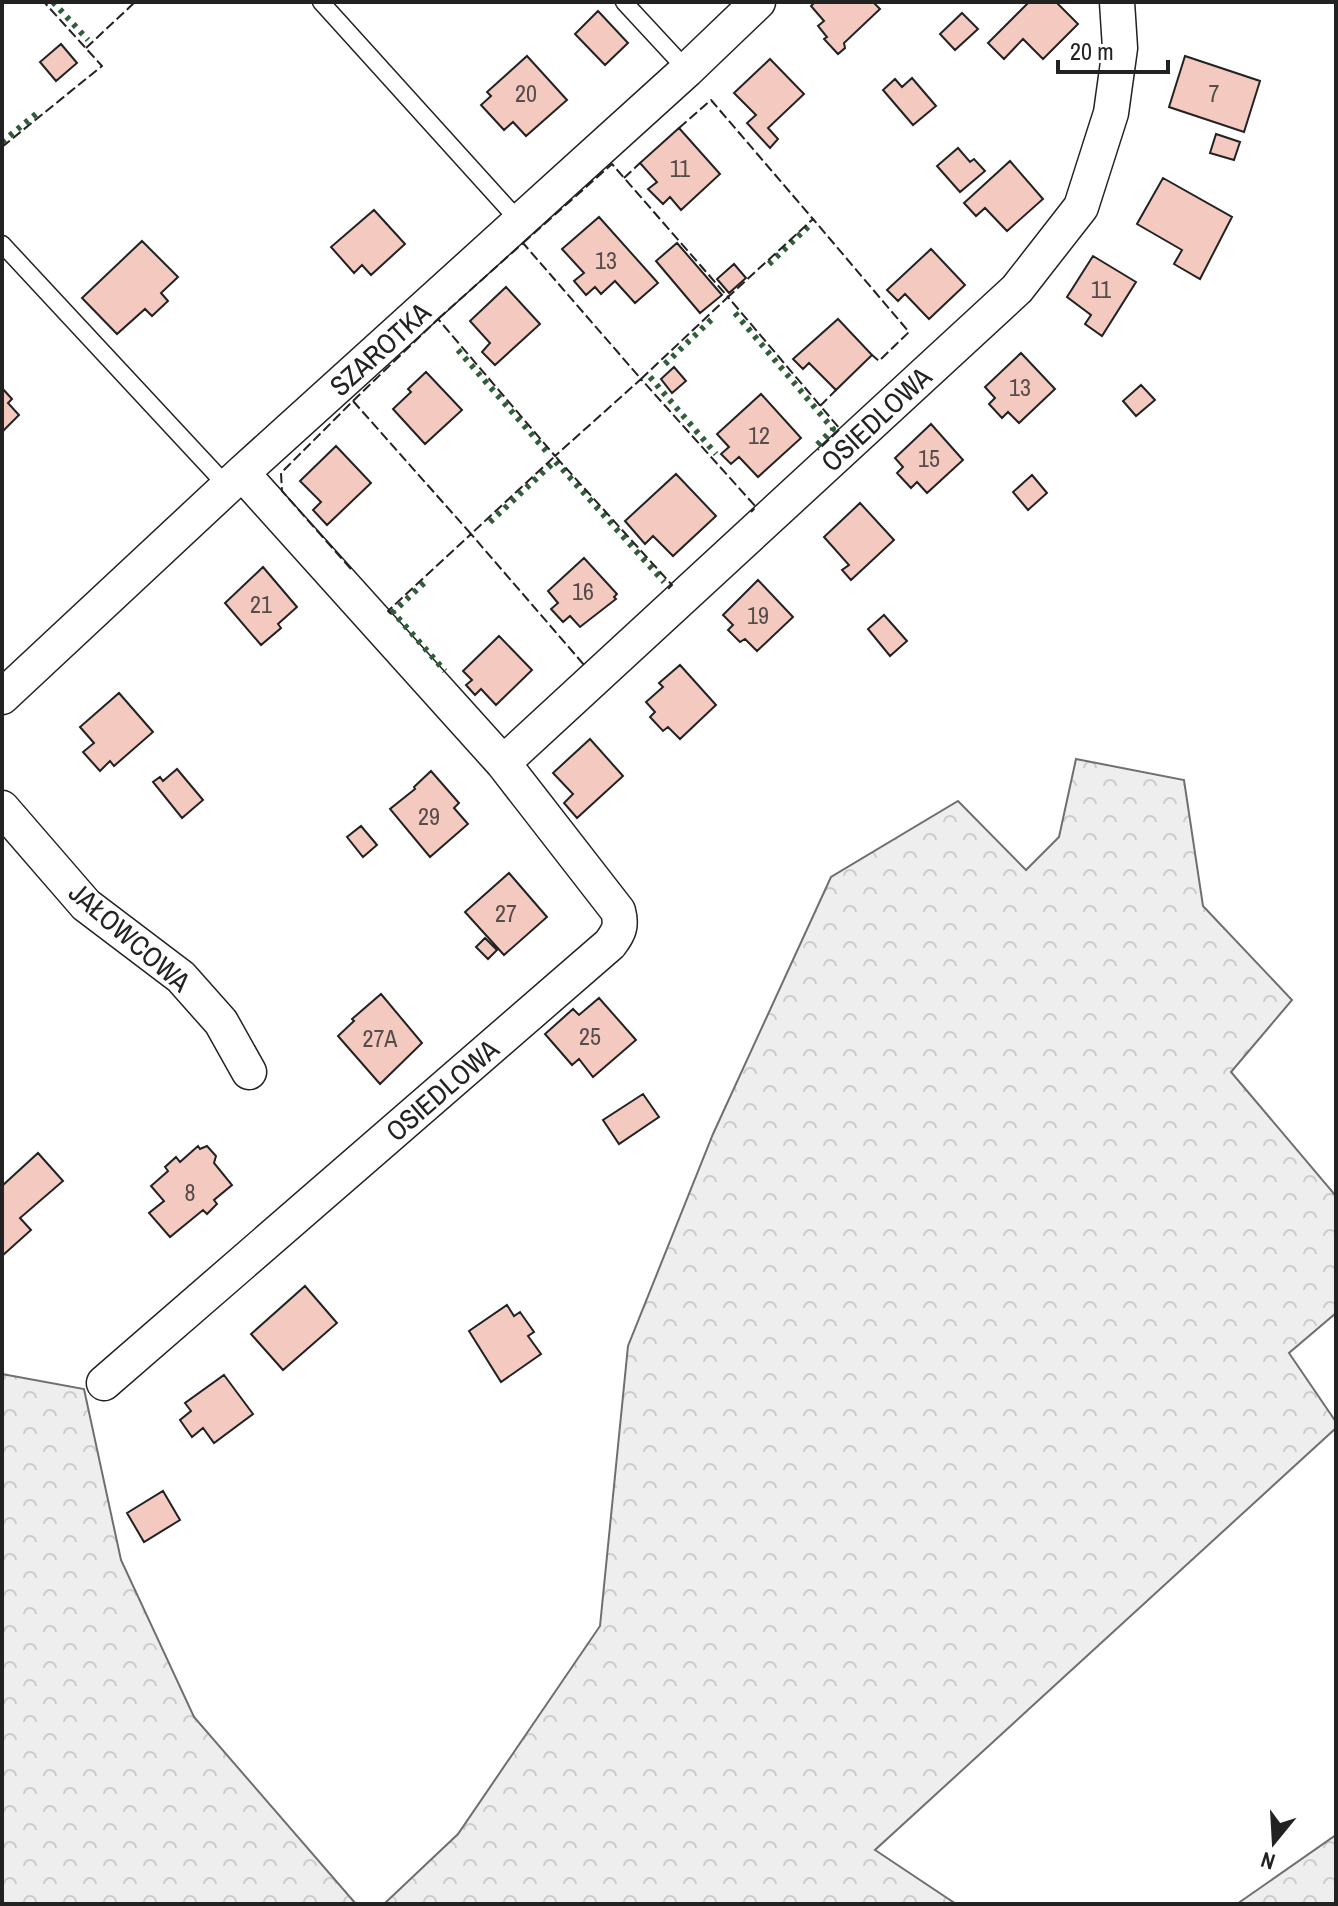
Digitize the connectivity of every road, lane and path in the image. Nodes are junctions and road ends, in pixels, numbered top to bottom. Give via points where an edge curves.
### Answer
1 (321, 2) edge
2 (624, 2) edge
3 (758, 2) edge
4 (1117, 2) edge
5 (687, 70) junction
6 (520, 222) junction
7 (2, 244) edge
8 (235, 480) junction
9 (2, 697) edge
10 (503, 763) junction
11 (2, 808) edge
12 (249, 1072) dead end
13 (104, 1383) dead end

1 - 6 lane
2 - 5 lane
3 - 5 street, SZAROTKA
4 - 10 street, OSIEDLOWA via 1120,48 1111,113 1081,207 1017,289
5 - 6 street, SZAROTKA
6 - 8 street, SZAROTKA
7 - 8 lane
8 - 9 street, SZAROTKA
8 - 10 street, OSIEDLOWA
10 - 13 street, OSIEDLOWA via 618,911 619,932
11 - 12 street, JAŁOWCOWA via 86,905 181,977 221,1022

